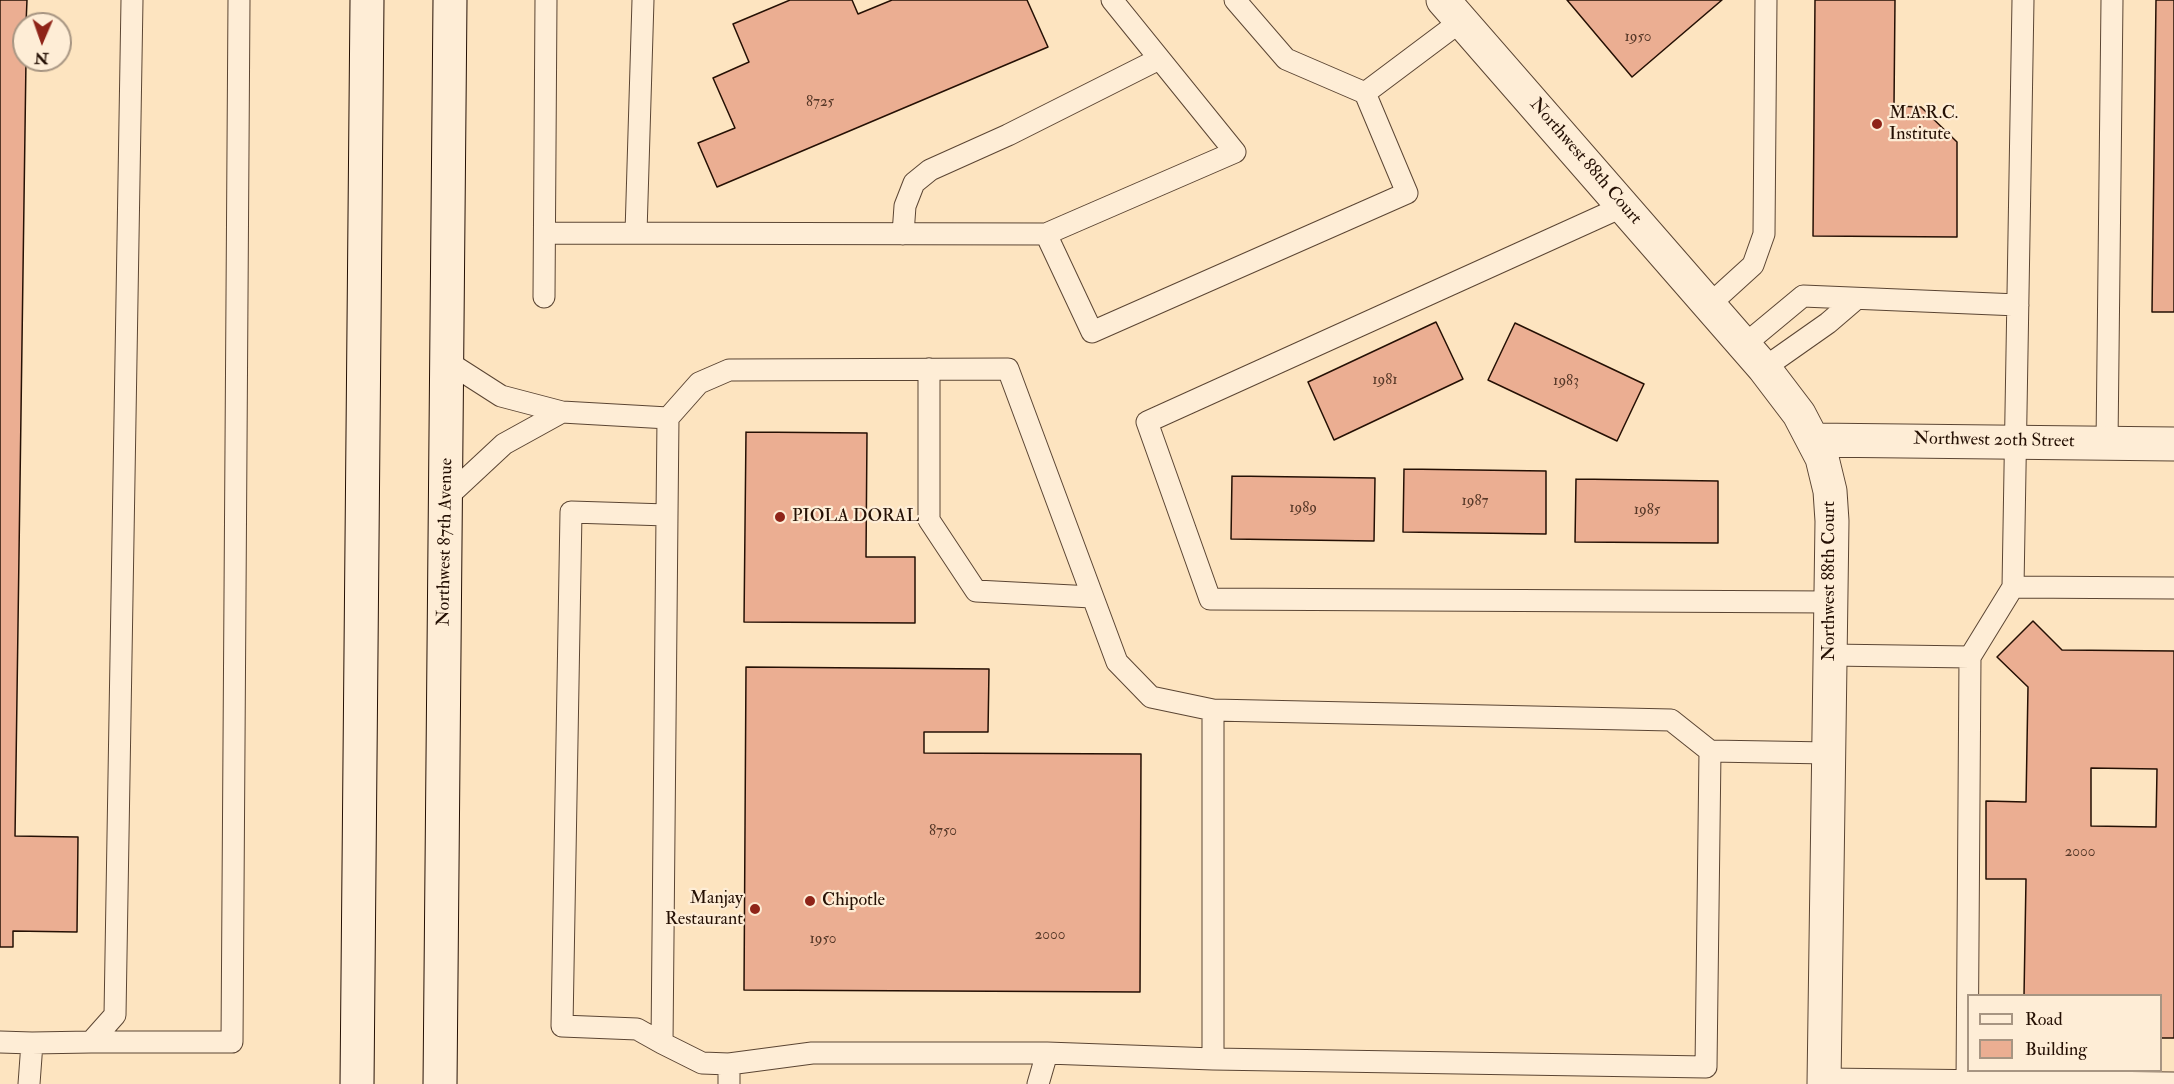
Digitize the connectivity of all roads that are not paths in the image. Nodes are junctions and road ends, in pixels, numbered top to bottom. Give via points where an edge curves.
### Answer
1 (132, 0) edge
2 (239, 0) edge
3 (367, 0) edge
4 (450, 0) edge
5 (546, 0) edge
6 (643, 0) edge
7 (1112, 0) edge
8 (1235, 0) edge
9 (1766, 0) edge
10 (2023, 0) edge
11 (2112, 0) edge
12 (1452, 11) edge
13 (1159, 59) junction
14 (1365, 93) junction
15 (1624, 206) junction
16 (636, 232) junction
17 (545, 233) junction
18 (903, 234) junction
19 (1046, 234) junction
20 (544, 297) dead end
21 (1856, 299) junction
22 (1709, 305) junction
23 (2018, 305) junction
24 (1754, 357) junction
25 (448, 362) junction
26 (929, 369) junction
27 (562, 412) junction
28 (668, 418) junction
29 (1814, 440) junction
30 (2014, 441) junction
31 (2107, 444) junction
32 (2174, 444) edge
33 (446, 498) junction
34 (667, 515) junction
35 (2013, 587) junction
36 (2174, 588) edge
37 (1092, 597) junction
38 (1831, 602) junction
39 (1830, 655) junction
40 (1970, 657) junction
41 (1213, 710) junction
42 (1710, 751) junction
43 (1829, 753) junction
44 (1968, 994) edge
45 (91, 1041) junction
46 (0, 1042) edge
47 (32, 1043) junction
48 (662, 1043) junction
49 (1047, 1053) junction
50 (1213, 1059) junction
51 (1967, 1072) edge
52 (729, 1074) edge
53 (1824, 1082) edge
54 (1967, 1082) junction
55 (2174, 1083) edge
56 (29, 1084) edge
57 (357, 1084) edge
58 (440, 1084) edge
59 (1038, 1084) edge
60 (1052, 1084) edge

1 - 45 lane via 115,1015
2 - 45 lane via 232,1042
3 - 57 main road
4 - 25 main road, Northwest 87th Avenue
5 - 17 lane
6 - 16 lane
7 - 13 lane
8 - 14 lane via 1286,59
9 - 22 lane via 1764,234 1753,265
10 - 23 lane
11 - 31 lane
12 - 14 lane
12 - 15 main road, Northwest 88th Court
13 - 18 lane via 930,170 914,183 904,206
13 - 19 lane via 1235,152
14 - 19 lane via 1407,193 1397,198 1092,332
15 - 22 main road, Northwest 88th Court
15 - 38 lane via 1147,422 1210,599
16 - 17 lane
16 - 18 lane
17 - 20 lane
18 - 19 lane
21 - 23 lane
21 - 24 lane via 1828,323
21 - 24 lane via 1803,296
22 - 24 main road, Northwest 88th Court
23 - 30 lane
24 - 29 main road, Northwest 88th Court via 1799,414
25 - 27 lane via 501,396
25 - 33 main road, Northwest 87th Avenue
26 - 28 lane via 729,370 699,383
26 - 37 lane via 1008,369
26 - 37 lane via 929,520 976,591
27 - 28 lane
27 - 33 lane via 504,444
28 - 34 lane
29 - 30 main road, Northwest 20th Street
29 - 38 main road, Northwest 88th Court via 1830,490
30 - 31 main road, Northwest 20th Street
30 - 35 lane
31 - 32 main road, Northwest 20th Street
33 - 58 main road, Northwest 87th Avenue
34 - 48 lane
34 - 48 lane via 571,512 562,1026 637,1029
35 - 36 lane
35 - 40 lane
37 - 41 lane via 1117,662 1151,697
38 - 39 main road, Northwest 88th Court
39 - 40 lane
39 - 43 main road, Northwest 88th Court
40 - 44 lane
41 - 42 lane via 1671,720
41 - 50 lane
42 - 43 lane
42 - 50 lane via 1706,1067
43 - 53 main road, Northwest 88th Court
45 - 47 lane
46 - 47 lane
47 - 56 lane
48 - 52 lane
49 - 50 lane
49 - 52 lane via 812,1053
49 - 59 lane
49 - 60 lane
51 - 54 lane
53 - 54 lane
54 - 55 lane

